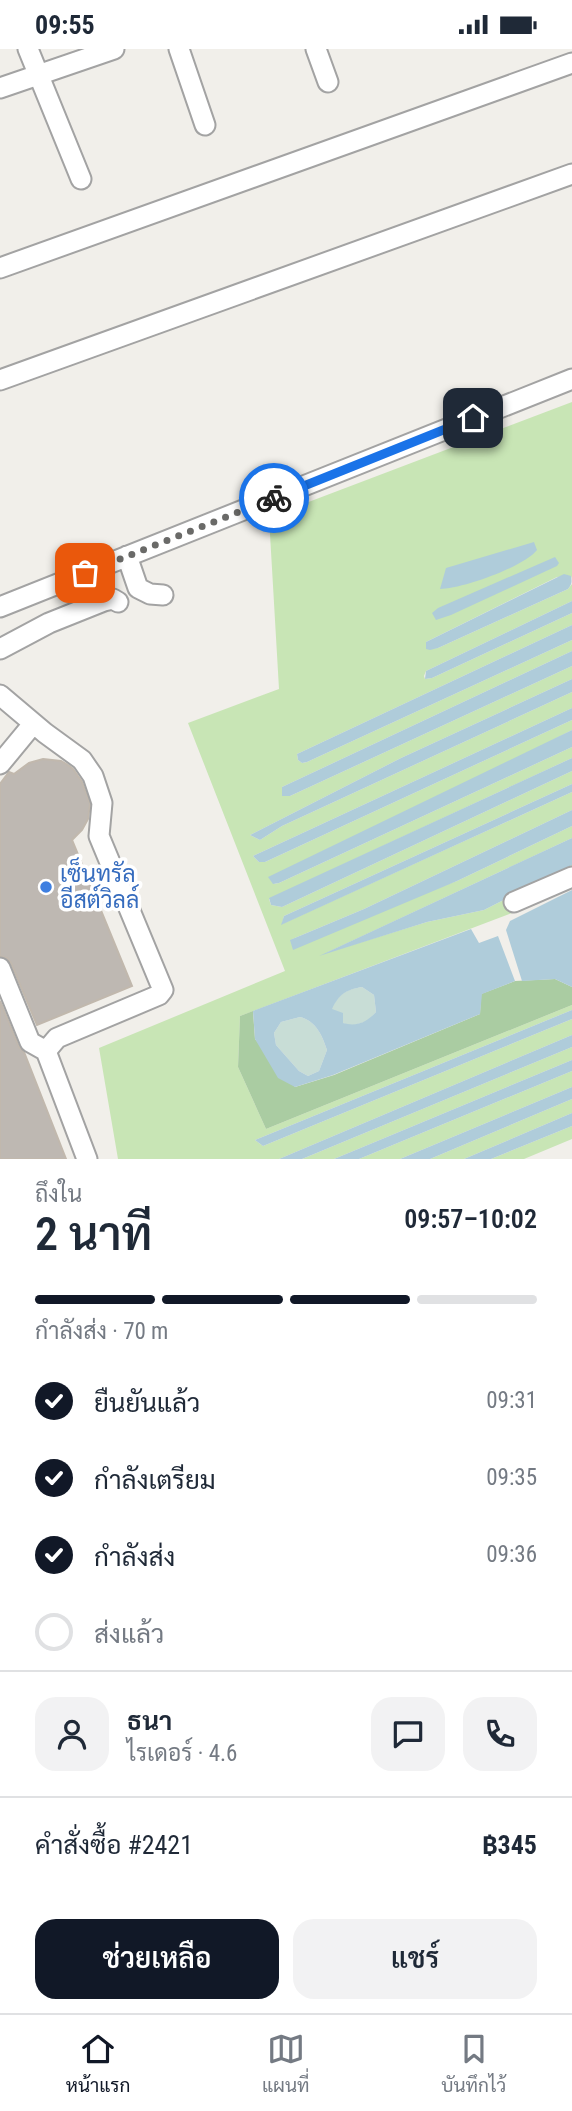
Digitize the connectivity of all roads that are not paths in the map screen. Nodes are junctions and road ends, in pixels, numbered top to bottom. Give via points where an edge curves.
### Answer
1 (28, 49) edge
2 (114, 49) edge
3 (178, 49) edge
4 (316, 49) edge
5 (572, 63) edge
6 (38, 74) junction
7 (328, 82) dead end
8 (0, 88) edge
9 (205, 125) dead end
10 (572, 174) edge
11 (81, 179) dead end
12 (0, 268) edge
13 (572, 379) edge
14 (0, 380) edge
15 (127, 556) junction
16 (163, 595) dead end
17 (118, 602) dead end
18 (0, 607) edge
19 (0, 649) edge
20 (0, 695) edge
21 (39, 729) junction
22 (0, 764) edge
23 (572, 877) edge
24 (514, 902) dead end
25 (0, 968) edge
26 (46, 1051) junction
27 (87, 1159) edge

1 - 6 street
2 - 6 street
3 - 9 street
4 - 7 street
5 - 12 street
6 - 8 street
6 - 11 street
10 - 14 street
13 - 15 street
15 - 16 street via 138,588
15 - 18 street
17 - 19 street via 104,601
20 - 21 street
21 - 22 street
21 - 26 street via 82,760 93,775 102,803 99,836 163,990 57,1038
23 - 24 street
25 - 26 street via 30,1042
26 - 27 street

